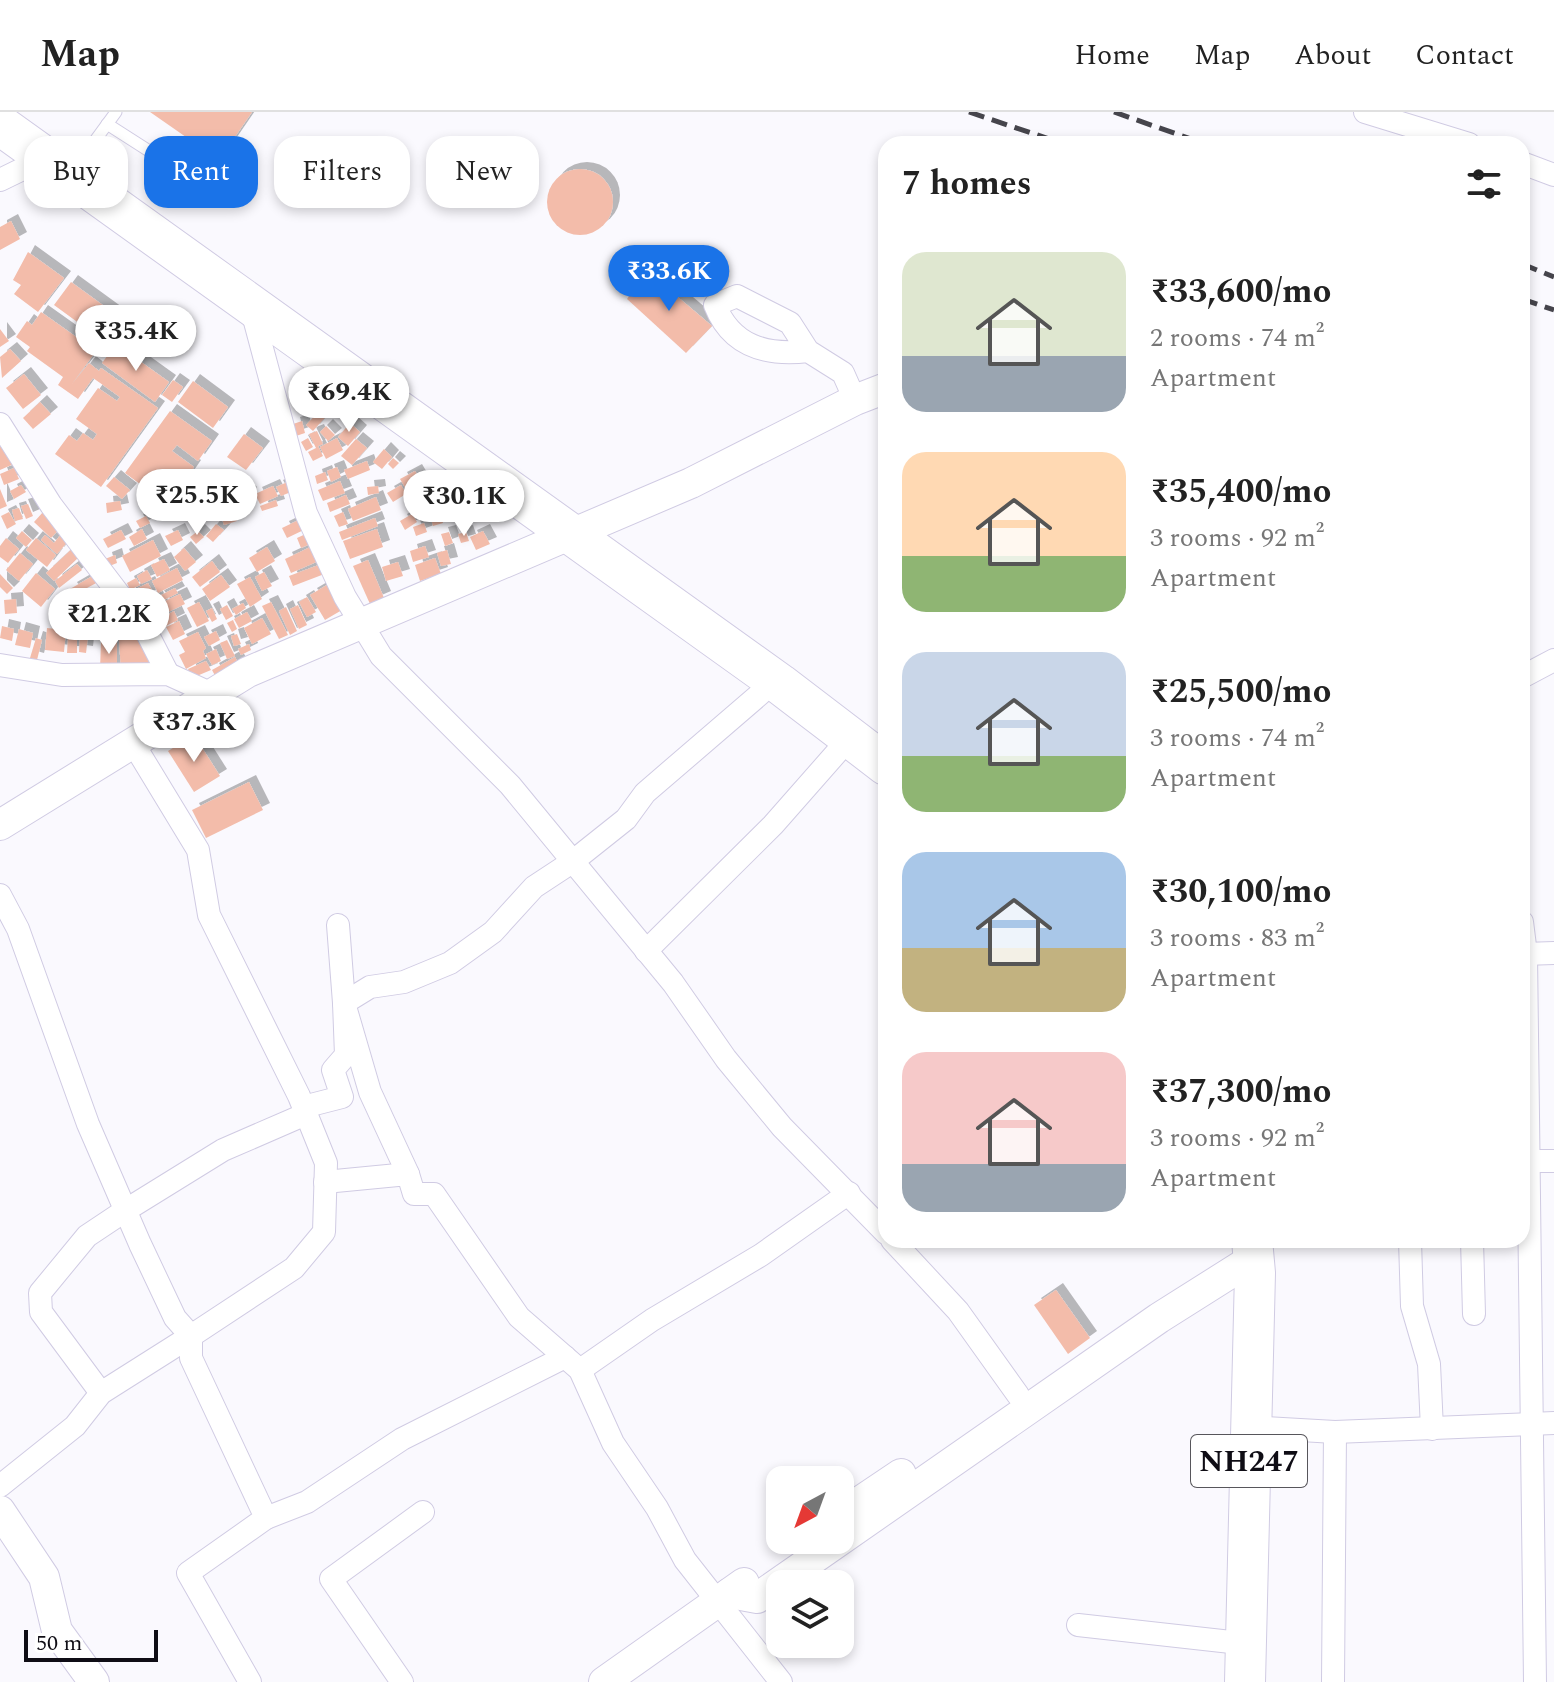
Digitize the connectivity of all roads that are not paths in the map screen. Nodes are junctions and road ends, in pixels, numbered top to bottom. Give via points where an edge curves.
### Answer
1 (116, 112) edge
2 (1365, 112) edge
3 (107, 124) junction
4 (0, 125) edge
5 (84, 136) edge
6 (1443, 136) edge
7 (144, 148) edge
8 (24, 158) edge
9 (1530, 166) edge
10 (1554, 175) edge
11 (93, 208) edge
12 (253, 316) junction
13 (808, 351) dead end
14 (878, 391) edge
15 (855, 400) junction
16 (0, 424) edge
17 (557, 540) junction
18 (360, 624) junction
19 (1554, 660) edge
20 (0, 665) edge
21 (1530, 673) edge
22 (168, 674) junction
23 (212, 694) junction
24 (778, 699) junction
25 (133, 743) junction
26 (839, 750) junction
27 (878, 760) edge
28 (878, 778) edge
29 (0, 825) edge
30 (572, 862) junction
31 (0, 895) edge
32 (338, 925) dead end
33 (646, 951) junction
34 (1554, 953) edge
35 (1530, 954) edge
36 (344, 1003) junction
37 (305, 1111) junction
38 (1530, 1161) edge
39 (1554, 1161) edge
40 (408, 1174) junction
41 (325, 1182) junction
42 (849, 1193) junction
43 (126, 1210) junction
44 (878, 1224) edge
45 (1530, 1234) edge
46 (899, 1248) edge
47 (1243, 1248) edge
48 (1410, 1248) edge
49 (1472, 1248) edge
50 (1474, 1314) dead end
51 (191, 1336) junction
52 (572, 1363) junction
53 (101, 1393) junction
54 (1018, 1395) junction
55 (1543, 1424) edge
56 (1249, 1427) junction
57 (1432, 1429) junction
58 (1335, 1432) junction
59 (0, 1486) edge
60 (854, 1506) edge
61 (0, 1511) edge
62 (423, 1512) dead end
63 (266, 1518) junction
64 (785, 1554) edge
65 (724, 1597) junction
66 (1078, 1625) dead end
67 (1231, 1642) junction
68 (94, 1682) edge
69 (250, 1682) edge
70 (402, 1682) edge
71 (604, 1682) edge
72 (781, 1682) edge
73 (1230, 1682) edge
74 (1245, 1682) edge
75 (1333, 1682) edge
76 (1535, 1682) edge

1 - 3 lane
2 - 6 street
3 - 5 lane
3 - 7 lane
4 - 8 highway
9 - 10 street
11 - 12 highway
12 - 17 highway
12 - 18 street via 306,513
13 - 15 street via 843,373
14 - 15 street
15 - 17 street via 691,483
16 - 22 street via 51,505 144,627
17 - 18 street
17 - 24 highway
18 - 23 street via 248,672
18 - 30 street via 381,656 510,785
19 - 21 street
20 - 22 street via 62,675
22 - 23 street
23 - 25 street
24 - 26 highway
24 - 27 highway
24 - 30 street via 645,793 626,819
25 - 29 street
25 - 37 street via 198,850 209,915
26 - 28 highway
26 - 33 street via 773,825
30 - 33 street
30 - 36 street via 534,887 493,932 450,963 404,982 370,987
31 - 43 street via 18,929
32 - 36 street
33 - 42 street via 782,1127
34 - 35 street
36 - 37 street via 346,1055 333,1070 342,1097
36 - 40 street via 370,1092
37 - 41 street via 326,1163
37 - 43 street via 223,1150
38 - 39 street
40 - 41 street
40 - 52 street via 414,1194 434,1194 519,1317
41 - 51 street via 324,1232 294,1268
42 - 44 street
42 - 52 street via 750,1262
43 - 51 street via 175,1318
43 - 53 street via 87,1236 40,1293 41,1312
45 - 55 street
46 - 54 street via 958,1311
47 - 54 street
47 - 56 highway, NH247
47 - 65 street via 757,1598
47 - 67 highway, NH247
48 - 57 street via 1412,1306 1429,1364
49 - 50 street
51 - 53 street
51 - 63 street via 191,1358
52 - 63 street via 402,1439 307,1502
52 - 65 street via 613,1443 685,1560
53 - 59 street via 75,1426
54 - 60 street
55 - 57 street
55 - 76 street
56 - 58 street
56 - 74 highway, NH247
57 - 58 street
58 - 75 street
61 - 68 street via 44,1577 57,1631
62 - 70 street via 331,1579
63 - 69 street via 188,1573
64 - 65 street
65 - 71 street
65 - 72 street
66 - 67 street
67 - 73 highway, NH247

